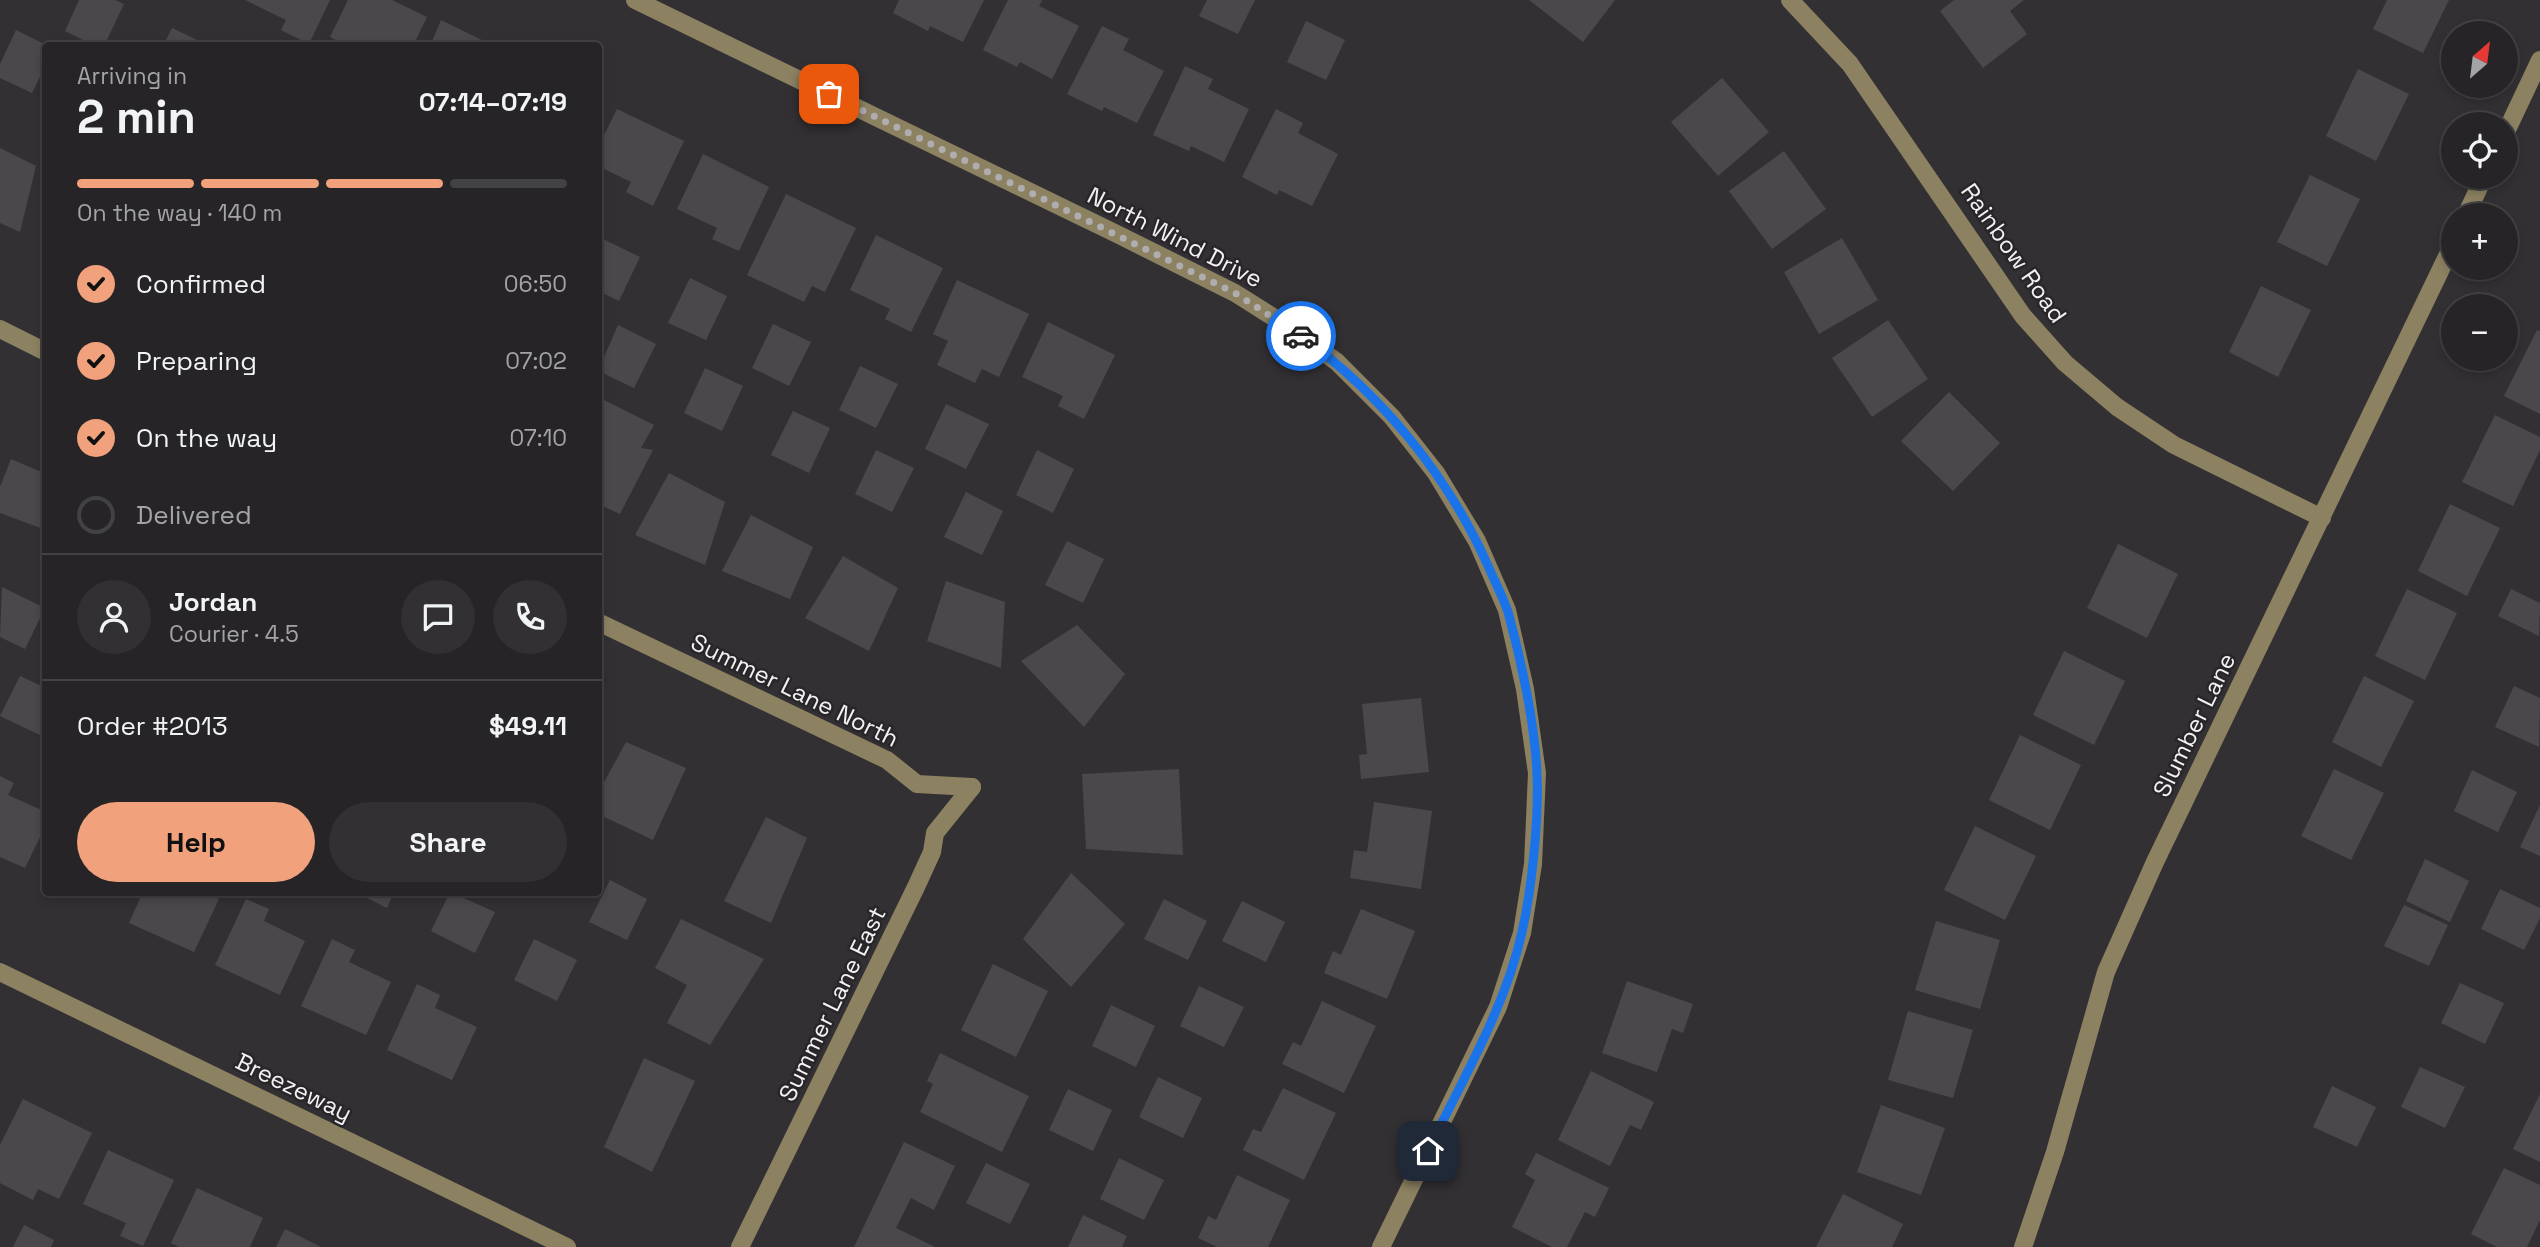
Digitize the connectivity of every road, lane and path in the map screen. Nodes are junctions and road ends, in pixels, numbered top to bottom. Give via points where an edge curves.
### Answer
1 (635, 0) edge
2 (1790, 0) edge
3 (2540, 60) edge
4 (2515, 112) edge
5 (2441, 269) edge
6 (0, 329) edge
7 (42, 350) edge
8 (2322, 518) junction
9 (602, 624) edge
10 (972, 787) joint
11 (0, 972) edge
12 (567, 1247) edge
13 (740, 1247) edge
14 (1381, 1247) edge
15 (2023, 1247) edge

1 - 14 street, North Wind Drive via 1223,287 1289,327 1338,362 1392,416 1436,473 1477,541 1507,610 1525,689 1537,774 1533,864 1522,933 1498,1007
2 - 8 street, Rainbow Road via 1850,64 2023,316 2065,363 2117,407 2174,445
3 - 4 street
5 - 8 street, Slumber Lane
6 - 7 street
8 - 15 street, Slumber Lane via 2106,972 2056,1152
9 - 10 street, Summer Lane North via 887,760 917,784
10 - 13 street, Summer Lane East via 935,833 932,852
11 - 12 street, Breezeway

